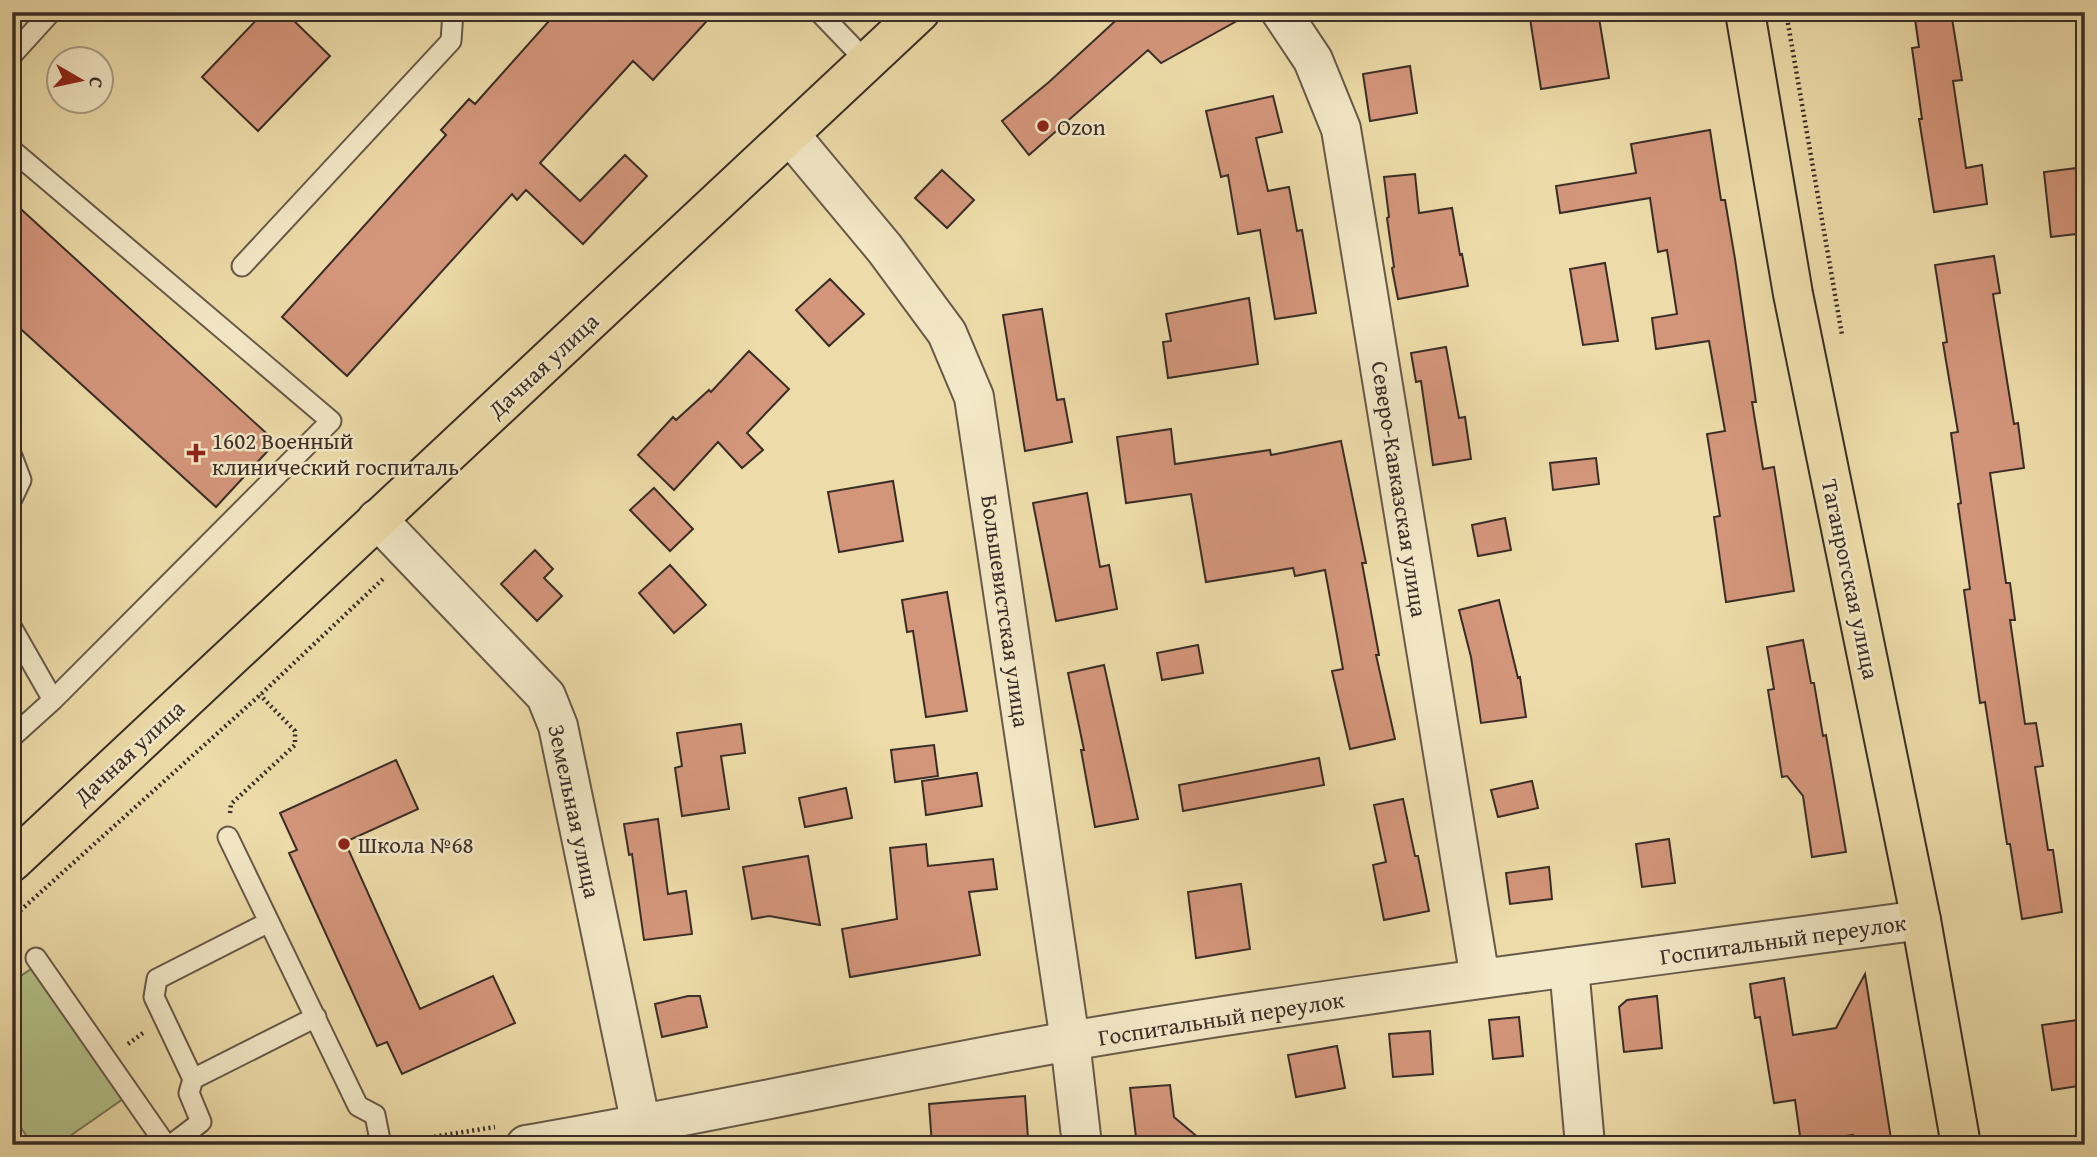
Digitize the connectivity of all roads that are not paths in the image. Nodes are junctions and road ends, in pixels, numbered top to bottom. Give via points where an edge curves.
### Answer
1 (51, 12) edge
2 (453, 12) edge
3 (819, 12) edge
4 (920, 12) edge
5 (1281, 12) edge
6 (1745, 12) edge
7 (12, 55) edge
8 (868, 63) junction
9 (790, 135) junction
10 (12, 150) edge
11 (242, 266) dead end
12 (12, 456) edge
13 (12, 499) edge
14 (377, 519) junction
15 (12, 628) edge
16 (53, 700) junction
17 (12, 737) edge
18 (228, 837) road end
19 (12, 862) edge
20 (1921, 920) junction
21 (269, 922) junction
22 (36, 958) dead end
23 (1569, 967) junction
24 (1480, 979) junction
25 (316, 1017) junction
26 (1070, 1041) junction
27 (193, 1079) junction
28 (623, 1133) edge
29 (516, 1135) edge
30 (388, 1144) edge
31 (168, 1145) edge
32 (1082, 1145) edge
33 (1585, 1145) edge
34 (1961, 1145) edge

1 - 7 lane
2 - 11 lane via 451,41
3 - 8 lane
4 - 8 main road, Дачная улица
5 - 24 street, Северо-Кавказская улица via 1313,60 1341,129
6 - 20 main road, Таганрогская улица via 1793,294
8 - 9 main road, Дачная улица
9 - 14 main road, Дачная улица
9 - 26 street, Большевистская улица via 885,249 947,333 974,397
10 - 16 lane via 331,421
12 - 13 lane via 21,480
14 - 19 main road, Дачная улица
14 - 28 street, Земельная улица via 546,696 558,726
15 - 16 lane
16 - 17 lane
18 - 21 lane
20 - 23 street, Госпитальный переулок
20 - 34 main road, Таганрогская улица
21 - 25 lane
21 - 27 lane via 157,979 154,997
22 - 31 lane
23 - 24 street, Госпитальный переулок
23 - 33 street
24 - 26 street, Госпитальный переулок
25 - 27 lane
25 - 30 lane via 358,1106 374,1115
26 - 28 street, Госпитальный переулок
26 - 32 street, Большевистская улица
27 - 31 lane via 189,1093 201,1122
28 - 29 street, Госпитальный переулок

